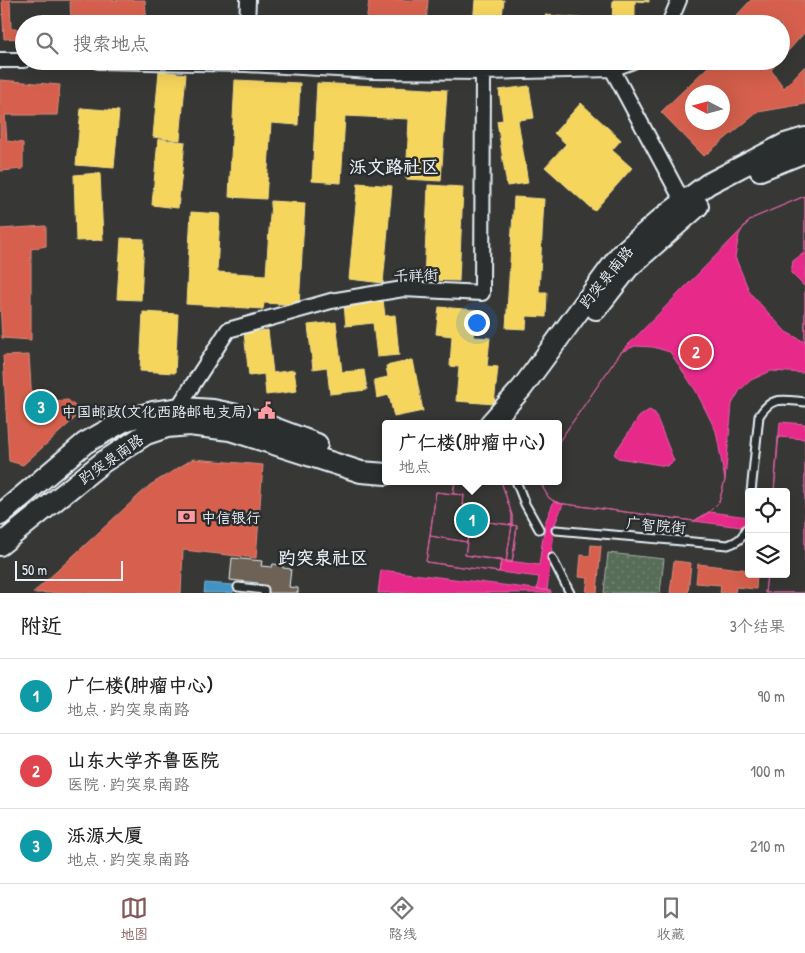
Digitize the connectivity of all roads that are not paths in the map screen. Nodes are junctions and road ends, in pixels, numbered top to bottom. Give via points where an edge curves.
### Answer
1 (248, 0) edge
2 (679, 0) edge
3 (247, 15) edge
4 (673, 15) edge
5 (0, 60) edge
6 (15, 60) edge
7 (358, 70) edge
8 (569, 70) edge
9 (613, 70) edge
10 (483, 72) junction
11 (805, 138) edge
12 (805, 152) edge
13 (805, 157) edge
14 (771, 165) junction
15 (683, 202) junction
16 (805, 402) edge
17 (177, 409) junction
18 (494, 420) edge
19 (508, 420) edge
20 (382, 463) edge
21 (382, 474) edge
22 (518, 485) edge
23 (751, 488) edge
24 (0, 515) edge
25 (539, 529) dead end
26 (556, 530) dead end
27 (745, 533) edge
28 (0, 545) edge
29 (552, 558) dead end
30 (238, 587) dead end
31 (264, 593) edge
32 (570, 593) edge

1 - 3 street
2 - 4 street
5 - 6 street
7 - 10 street
8 - 10 street
9 - 15 street
10 - 17 street, 千祥街 via 482,293 403,289 331,301 228,330
11 - 15 main road, 趵突泉南路 via 785,144 708,184
12 - 14 main road, 趵突泉南路
13 - 14 lane
14 - 19 main road, 趵突泉南路 via 700,204 628,268
15 - 18 main road, 趵突泉南路 via 620,255 522,388
16 - 23 lane via 775,400 765,406 759,416
17 - 20 main road, 趵突泉南路 via 213,410 242,416 345,454
17 - 24 main road, 趵突泉南路 via 152,412 124,421 85,443
21 - 28 main road, 趵突泉南路 via 361,472 230,430 167,426 146,434 103,462
22 - 25 lane
26 - 27 lane, 广智院街 via 728,545
29 - 32 lane
30 - 31 lane via 264,590

